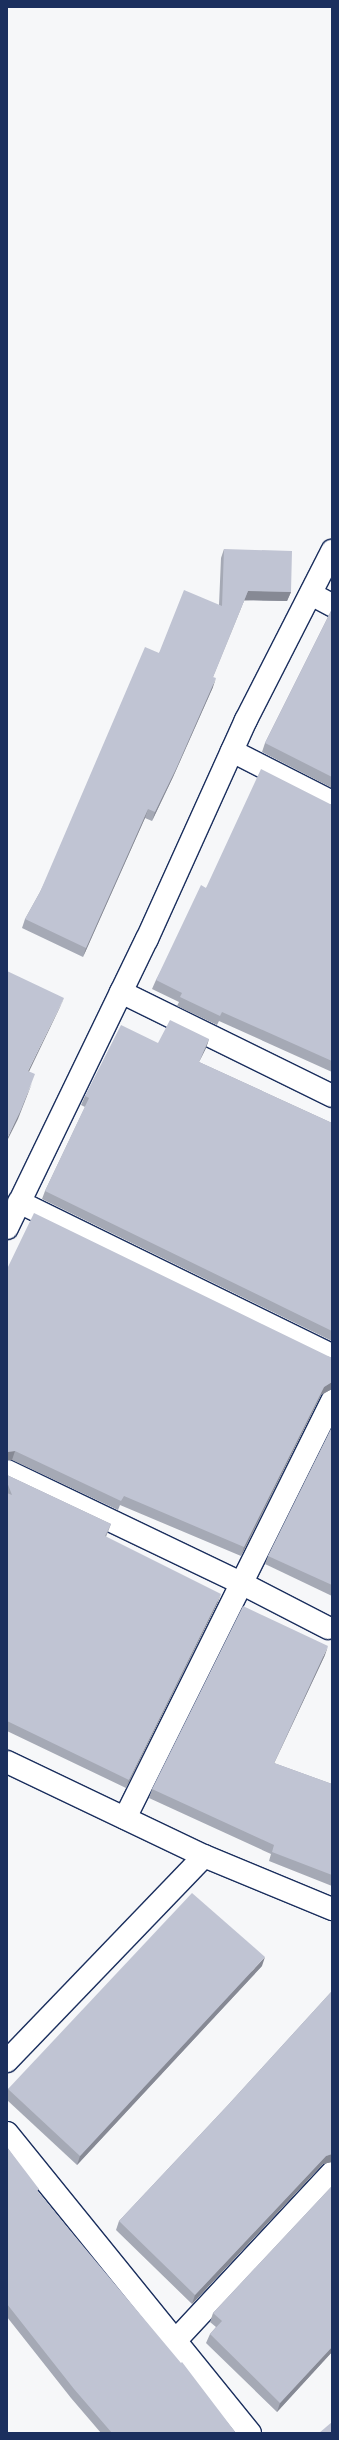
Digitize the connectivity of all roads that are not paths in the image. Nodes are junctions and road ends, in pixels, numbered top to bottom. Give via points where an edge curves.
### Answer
1 (332, 551) edge
2 (311, 594) junction
3 (332, 605) edge
4 (232, 751) junction
5 (332, 802) edge
6 (121, 992) junction
7 (332, 1096) edge
8 (19, 1202) junction
9 (7, 1228) edge
10 (332, 1355) edge
11 (332, 1401) edge
12 (7, 1471) edge
13 (240, 1583) junction
14 (328, 1628) dead end
15 (7, 1762) edge
16 (125, 1818) junction
17 (204, 1856) junction
18 (332, 1909) edge
19 (7, 2061) edge
20 (7, 2133) edge
21 (332, 2173) edge
22 (176, 2340) junction
23 (250, 2433) edge

1 - 2 street
2 - 3 street
2 - 4 street
4 - 5 street
4 - 6 street
6 - 7 street
6 - 8 street
8 - 9 street
8 - 10 street
11 - 13 street
12 - 13 street
13 - 14 street
13 - 16 street
15 - 16 street
16 - 17 street
17 - 18 street
17 - 19 street
20 - 22 street
21 - 22 street
22 - 23 street

